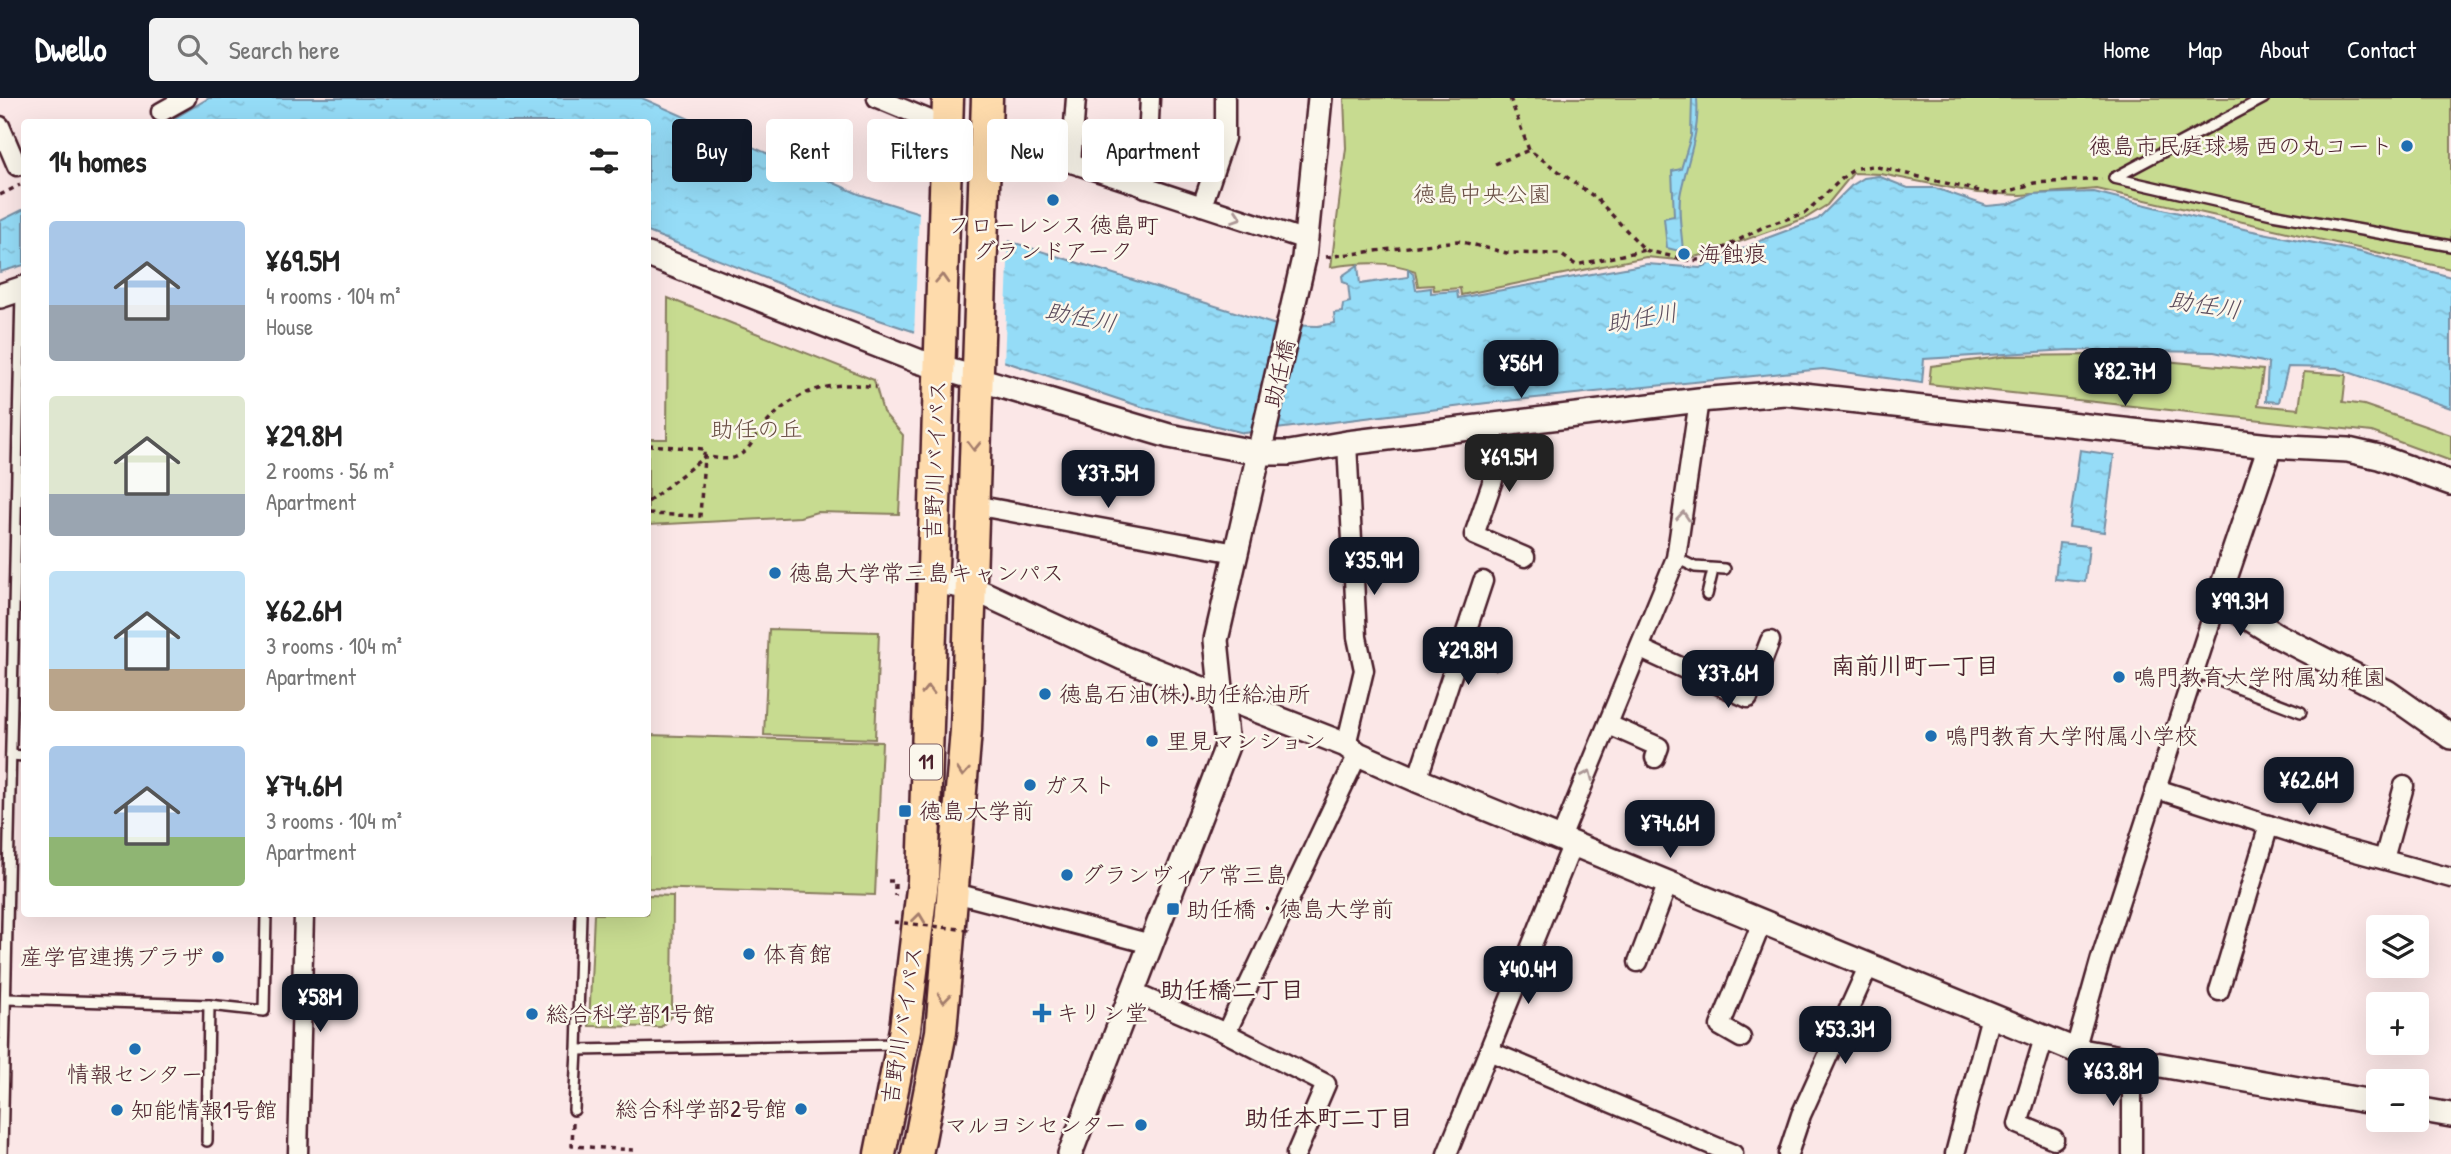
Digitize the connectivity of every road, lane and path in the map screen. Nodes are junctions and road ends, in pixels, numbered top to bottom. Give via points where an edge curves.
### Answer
1 (186, 98) edge
2 (877, 98) edge
3 (987, 98) edge
4 (1076, 98) edge
5 (1150, 98) edge
6 (1225, 98) edge
7 (1320, 98) edge
8 (1510, 98) edge
9 (2264, 98) edge
10 (161, 112) dead end
11 (947, 112) edge
12 (0, 126) edge
13 (986, 135) junction
14 (1530, 150) junction
15 (1071, 163) junction
16 (1495, 164) dead end
17 (17, 166) dead end
18 (2114, 178) junction
19 (21, 184) edge
20 (1146, 188) junction
21 (0, 195) edge
22 (1202, 206) junction
23 (2451, 246) edge
24 (1305, 249) junction
25 (1645, 250) junction
26 (651, 256) edge
27 (15, 291) edge
28 (939, 356) junction
29 (976, 367) junction
30 (876, 387) dead end
31 (1699, 400) junction
32 (1494, 425) junction
33 (1347, 443) junction
34 (1262, 444) junction
35 (21, 445) edge
36 (651, 445) edge
37 (2270, 446) junction
38 (704, 457) junction
39 (2451, 483) edge
40 (651, 500) edge
41 (974, 505) junction
42 (651, 514) edge
43 (1236, 553) junction
44 (1525, 557) dead end
45 (1676, 558) junction
46 (1725, 569) dead end
47 (1713, 570) junction
48 (931, 581) junction
49 (1483, 581) dead end
50 (972, 588) junction
51 (1707, 595) dead end
52 (2218, 599) junction
53 (1770, 641) dead end
54 (1461, 649) junction
55 (1641, 649) junction
56 (1495, 659) dead end
57 (2193, 671) junction
58 (1222, 694) junction
59 (0, 705) edge
60 (12, 706) junction
61 (2301, 712) dead end
62 (1609, 725) junction
63 (2451, 737) edge
64 (1352, 750) junction
65 (11, 755) junction
66 (21, 756) edge
67 (1655, 758) dead end
68 (1417, 780) junction
69 (2404, 786) dead end
70 (2157, 789) junction
71 (2269, 825) junction
72 (1567, 840) junction
73 (2384, 859) junction
74 (2451, 878) edge
75 (888, 881) dead end
76 (1668, 883) junction
77 (895, 886) dead end
78 (955, 893) junction
79 (266, 917) edge
80 (304, 917) edge
81 (581, 917) edge
82 (894, 922) dead end
83 (1762, 922) junction
84 (969, 933) dead end
85 (1151, 944) junction
86 (1638, 962) dead end
87 (1869, 965) junction
88 (2219, 991) dead end
89 (1132, 992) junction
90 (6, 999) junction
91 (209, 1006) junction
92 (1991, 1016) junction
93 (1226, 1034) junction
94 (1741, 1038) dead end
95 (2043, 1038) junction
96 (902, 1044) junction
97 (578, 1050) junction
98 (2075, 1050) junction
99 (1489, 1051) junction
100 (2132, 1062) junction
101 (2366, 1101) edge
102 (574, 1110) joint
103 (2429, 1111) edge
104 (2451, 1115) edge
105 (1, 1127) edge
106 (2054, 1139) dead end
107 (207, 1141) dead end
108 (2, 1154) edge
109 (298, 1154) edge
110 (634, 1154) edge
111 (880, 1154) edge
112 (917, 1154) edge
113 (1070, 1154) edge
114 (1296, 1154) edge
115 (1447, 1154) edge
116 (1733, 1154) edge
117 (1787, 1154) edge
118 (1955, 1154) edge
119 (2132, 1154) edge

1 - 10 street
2 - 11 street
3 - 13 highway, 吉野川バイパス / 11
4 - 15 street
5 - 20 street
6 - 22 street via 1225,138
7 - 24 street, 助任橋
8 - 14 path
9 - 18 lane
28 -> 11 highway, 吉野川バイパス / 11
12 - 17 street
13 - 15 street
13 - 29 highway, 吉野川バイパス / 11
14 - 16 path
14 - 25 path via 1596,198
15 - 20 street
18 - 23 lane via 2272,214
18 - 25 path via 2034,183 2001,194 1873,166 1857,168 1805,213 1765,226 1703,259 1691,261
19 - 21 path
20 - 22 street
22 -> 24 street
24 - 25 path via 1458,241 1507,253 1560,254 1576,265
24 - 34 street, 助任橋
26 - 28 street
27 - 35 lane
28 - 29 street
28 - 48 highway, 吉野川バイパス / 11
29 - 34 street via 1169,436
29 -> 41 highway, 吉野川バイパス / 11
30 - 38 path via 846,383 813,389 788,404 761,429 750,448 734,459
31 - 32 street
31 - 37 street via 1785,393
45 -> 31 street
32 - 33 street
32 - 44 street via 1493,480 1474,535
33 - 34 street via 1289,453
33 - 64 street via 1357,637 1364,670
34 - 43 street, 助任橋
35 - 60 lane
36 - 38 path via 704,449
37 - 39 street via 2348,450
37 - 52 street
38 - 40 path
38 - 42 path via 700,516
41 - 43 street
41 - 50 highway, 吉野川バイパス / 11
43 - 58 street, 助任橋 via 1216,640
45 - 47 lane
45 - 55 street
46 - 47 lane
47 - 51 lane
48 - 50 street
96 -> 48 highway, 吉野川バイパス / 11 via 923,881
49 - 54 street
50 - 58 street via 1124,658
50 -> 78 highway, 吉野川バイパス / 11
52 - 57 street
52 - 63 street via 2276,635 2387,692
53 - 55 street via 1748,698
54 - 56 street
54 - 68 street
55 - 62 street
57 - 61 lane
57 - 70 street
58 - 64 street
58 - 85 street, 助任橋 via 1227,746
59 - 60 lane
60 - 65 lane
62 - 67 street via 1659,747
72 -> 62 street
64 - 68 street
64 - 93 street
65 - 66 lane
65 - 90 lane
68 - 72 street
69 - 73 street
70 - 71 street
70 - 98 street
71 - 73 street
71 - 88 street
72 - 76 street
72 - 99 street
73 - 74 street
75 - 77 path via 895,881
76 - 83 street
76 - 86 street
78 - 85 street
78 -> 112 highway, 吉野川バイパス / 11 via 939,1045
79 - 91 lane via 264,1011
80 - 109 street
81 - 97 lane
82 - 84 path, bridge
83 - 87 street
83 - 94 street via 1720,1026
85 - 89 street, 助任橋
87 - 92 street
87 - 117 street
89 - 93 street
89 - 113 street, 助任橋
90 - 91 lane
90 - 105 lane
91 - 107 lane
92 - 95 street
92 - 118 street
93 - 114 street via 1326,1084
95 - 98 street
95 - 106 street via 2018,1124
96 - 97 lane
96 - 111 highway, 吉野川バイパス / 11
97 - 102 lane
98 - 100 street
99 - 115 street
99 - 116 street
100 - 101 street
100 - 119 street
102 - 110 path via 572,1146 634,1150
103 - 104 street
105 - 108 lane

